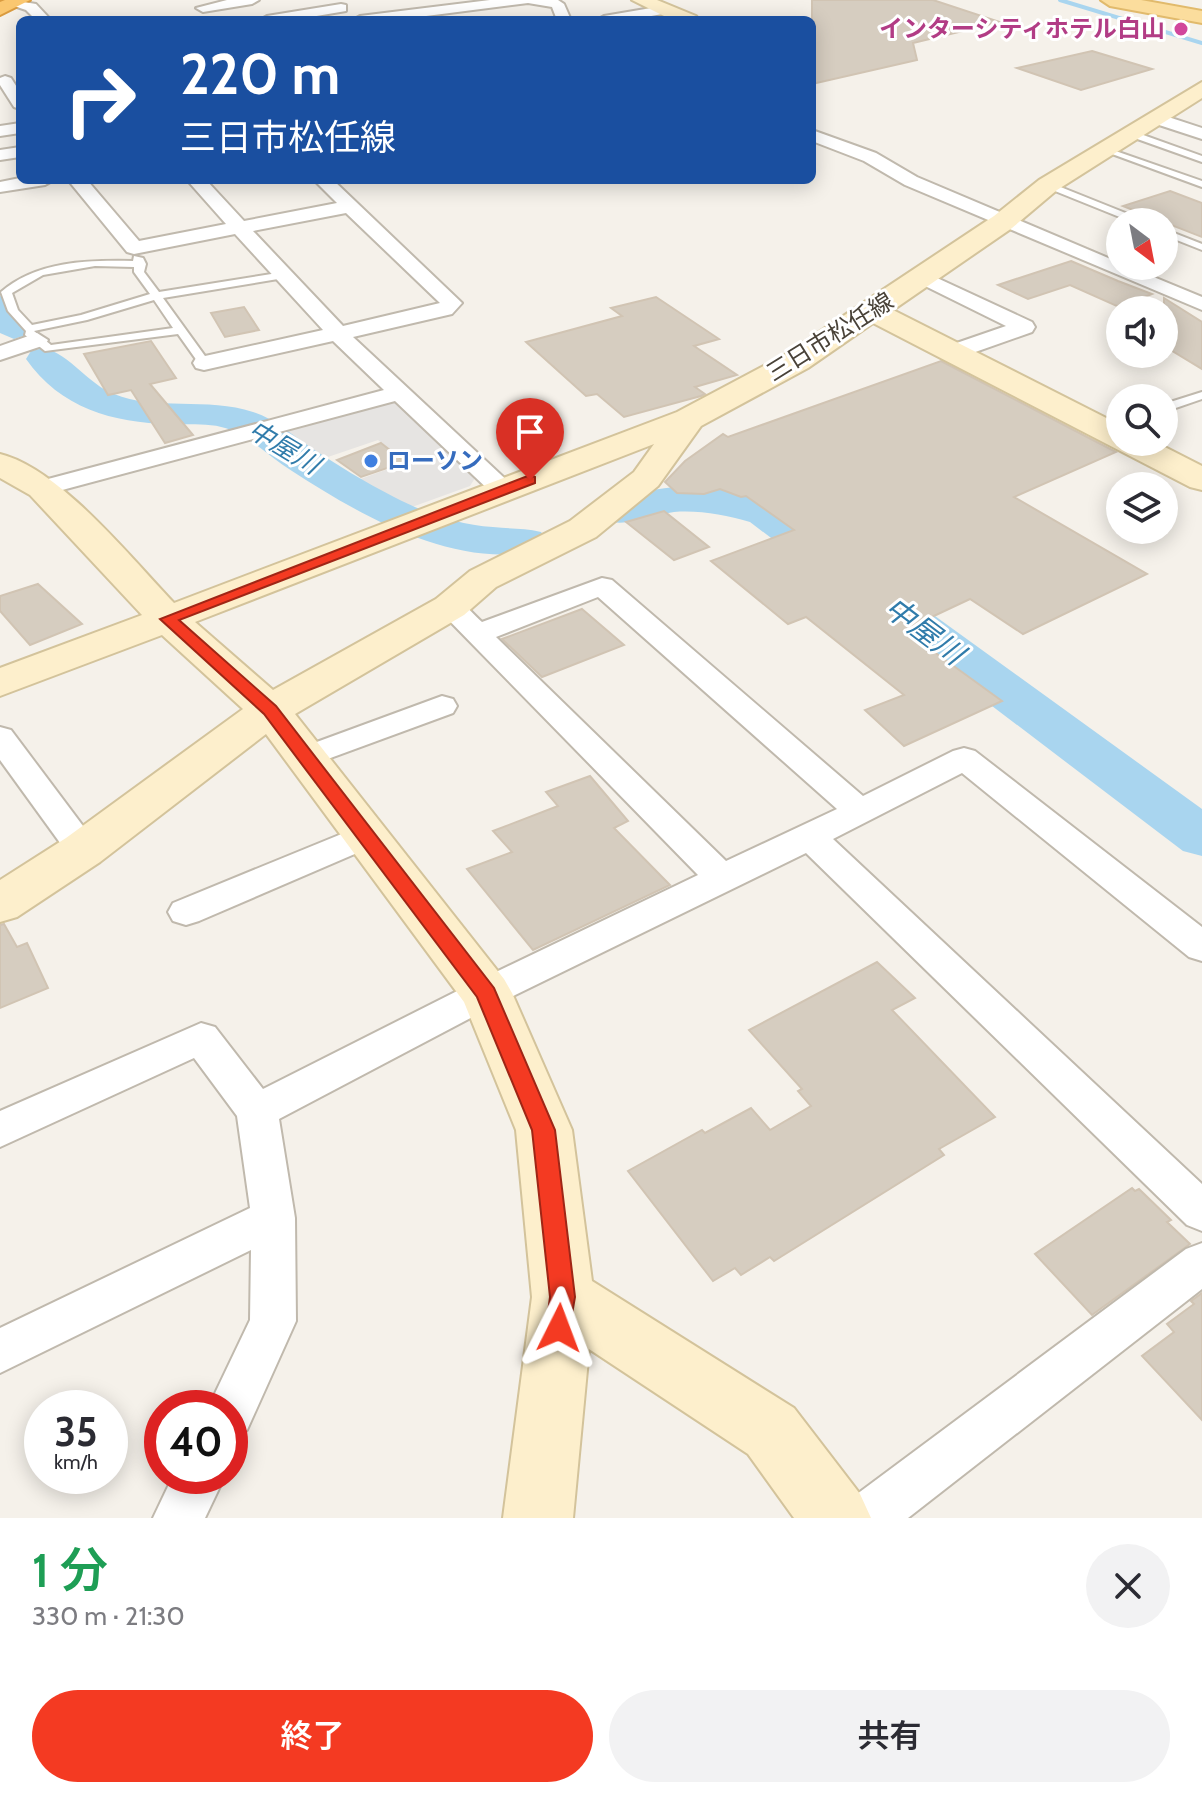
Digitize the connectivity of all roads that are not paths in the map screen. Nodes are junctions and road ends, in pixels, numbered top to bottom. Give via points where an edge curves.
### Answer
1 (189, 0) edge
2 (252, 0) edge
3 (524, 0) edge
4 (531, 0) edge
5 (641, 0) edge
6 (1110, 0) edge
7 (563, 3) edge
8 (12, 4) edge
9 (334, 4) edge
10 (663, 10) junction
11 (40, 16) edge
12 (209, 16) edge
13 (284, 16) edge
14 (354, 16) edge
15 (393, 16) edge
16 (628, 16) edge
17 (679, 16) edge
18 (1202, 17) edge
19 (1202, 89) edge
20 (1132, 134) junction
21 (1202, 134) edge
22 (816, 137) edge
23 (1202, 159) edge
24 (80, 184) edge
25 (200, 184) edge
26 (327, 184) edge
27 (1202, 184) edge
28 (1048, 185) junction
29 (351, 206) junction
30 (1106, 208) edge
31 (1003, 222) junction
32 (241, 227) junction
33 (1178, 238) edge
34 (1202, 247) edge
35 (137, 256) junction
36 (284, 275) junction
37 (922, 277) junction
38 (155, 296) junction
39 (1202, 304) edge
40 (873, 311) junction
41 (180, 330) junction
42 (33, 334) junction
43 (338, 334) junction
44 (953, 352) junction
45 (0, 353) edge
46 (204, 363) joint
47 (399, 393) junction
48 (1202, 395) edge
49 (1178, 403) edge
50 (689, 419) junction
51 (1106, 427) edge
52 (1159, 456) edge
53 (0, 464) edge
54 (1202, 480) edge
55 (42, 488) junction
56 (503, 490) junction
57 (168, 619) junction
58 (464, 620) junction
59 (0, 683) edge
60 (442, 706) dead end
61 (270, 710) junction
62 (0, 737) edge
63 (306, 757) junction
64 (860, 811) junction
65 (366, 836) junction
66 (810, 837) junction
67 (83, 850) junction
68 (722, 878) junction
69 (0, 904) edge
70 (186, 912) dead end
71 (1202, 947) edge
72 (486, 993) junction
73 (257, 1111) junction
74 (0, 1130) edge
75 (1202, 1212) edge
76 (273, 1218) junction
77 (1202, 1263) edge
78 (563, 1297) junction
79 (0, 1351) edge
80 (241, 1390) edge
81 (191, 1494) edge
82 (178, 1518) edge
83 (538, 1518) edge
84 (836, 1518) edge
85 (867, 1518) edge

1 - 12 street
2 - 12 street
3 - 15 street
4 - 7 street
5 - 10 street
6 - 18 main road
8 - 11 street via 31,7
9 - 13 street
9 - 14 street
10 - 16 street
10 - 17 street
19 - 20 street, 三日市松任線
20 - 21 street
20 - 23 lane
20 - 27 lane
20 - 28 street, 三日市松任線
22 - 31 street
24 - 35 street
25 - 32 street
26 - 29 street
28 - 30 lane
28 - 31 street, 三日市松任線
29 - 32 street
29 - 43 street via 452,303 445,310
31 - 37 street, 三日市松任線
31 - 39 street
32 - 35 street
32 - 36 street
33 - 34 lane
35 - 38 lane via 139,272
35 - 42 lane via 40,272 6,292 13,311
36 - 38 lane
36 - 43 street
37 - 40 street, 三日市松任線
37 - 44 street via 1024,327
38 - 41 lane
38 - 42 lane
40 - 44 street
40 - 50 street, 三日市松任線 via 797,361
41 - 42 lane via 49,349
41 - 46 lane
42 - 45 street
43 - 46 street
43 - 47 street
44 - 51 street
47 - 55 street
47 - 56 street
48 - 49 lane
50 - 56 street, 三日市松任線
50 - 58 street via 646,479 583,529 483,579
52 - 54 street
53 - 55 street
55 - 57 street
56 - 57 street, 三日市松任線
57 - 59 street, 三日市松任線
57 - 61 street
58 - 61 street
58 - 64 street via 602,586
58 - 68 street
60 - 63 street
61 - 63 street
61 - 67 street
62 - 67 street
63 - 65 street
64 - 66 street
64 - 71 street via 964,758
65 - 70 street
65 - 72 street
66 - 68 street
66 - 75 street
67 - 69 street
68 - 72 street
72 - 73 street
72 - 78 street via 544,1130
73 - 74 street via 201,1038
73 - 76 street
76 - 79 street
76 - 80 street via 273,1321
77 - 85 street
78 - 83 street
78 - 84 street via 771,1431
81 - 82 street

